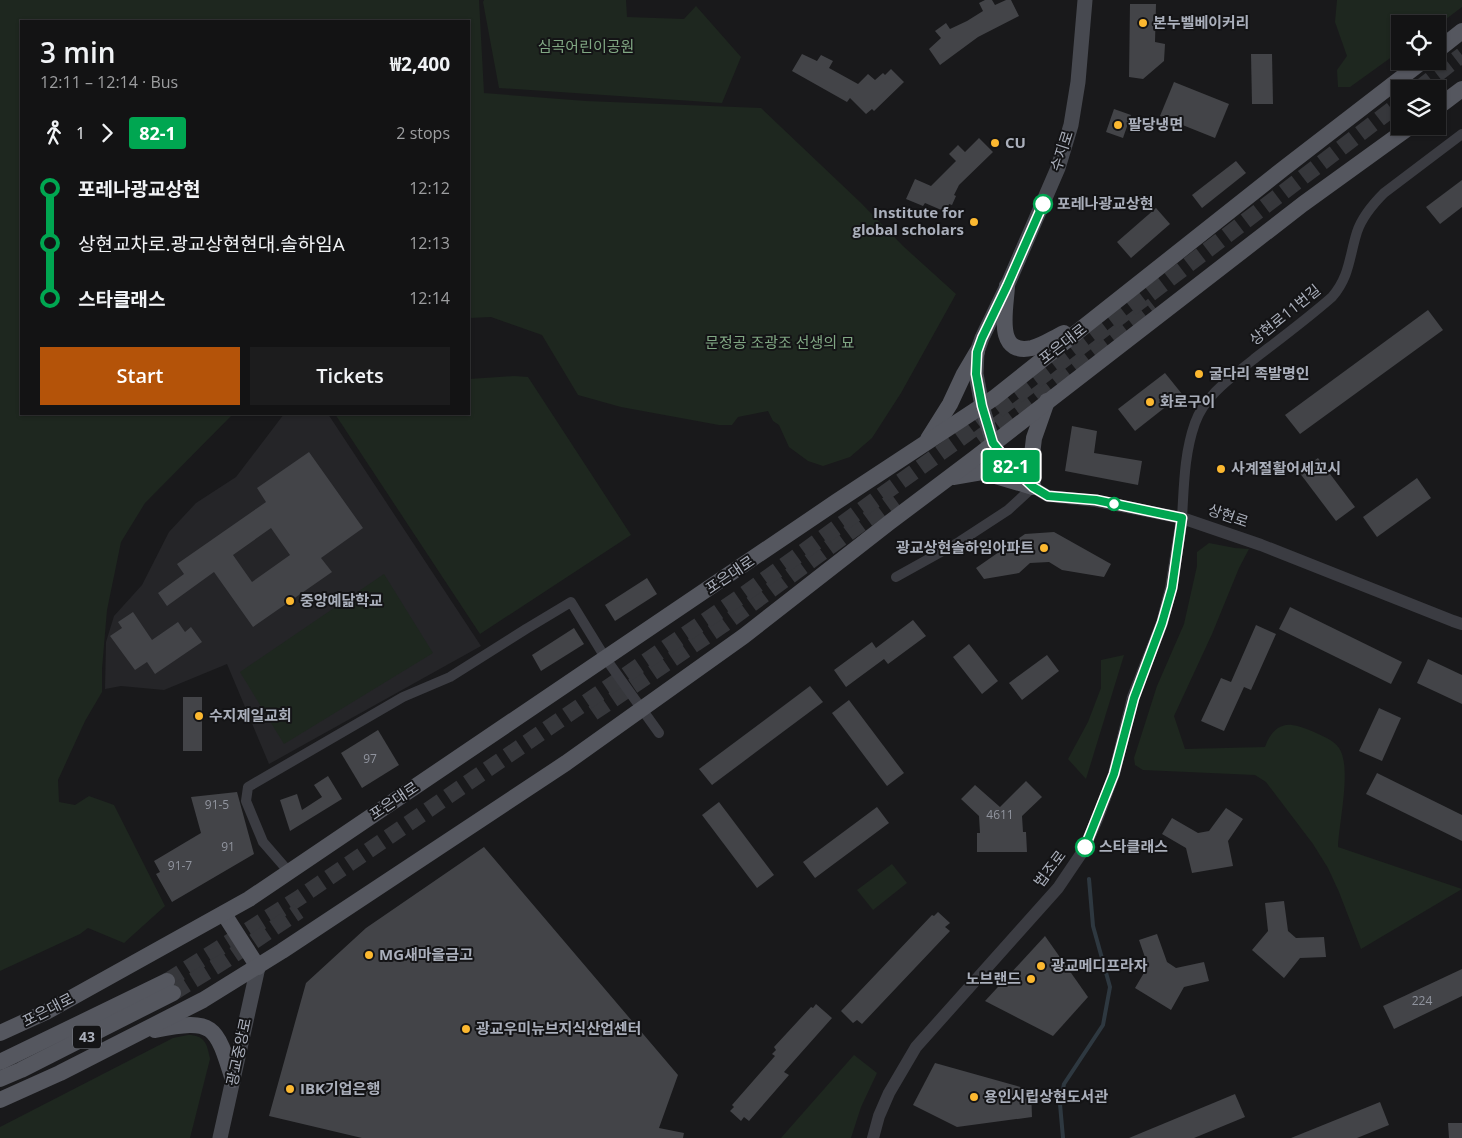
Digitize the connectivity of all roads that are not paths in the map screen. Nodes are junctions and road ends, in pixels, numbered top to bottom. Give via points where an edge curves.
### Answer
1 (1085, 0) edge
2 (1462, 31) edge
3 (1446, 44) edge
4 (1411, 70) edge
5 (1462, 89) edge
6 (1446, 101) edge
7 (1462, 134) edge
8 (1399, 135) edge
9 (1007, 286) junction
10 (1087, 324) junction
11 (977, 352) junction
12 (1047, 401) junction
13 (982, 406) junction
14 (993, 443) junction
15 (925, 444) junction
16 (948, 478) junction
17 (1033, 487) junction
18 (1182, 518) junction
19 (896, 577) dead end
20 (1462, 624) edge
21 (606, 659) junction
22 (642, 709) junction
23 (659, 733) dead end
24 (289, 872) junction
25 (224, 914) junction
26 (258, 967) junction
27 (0, 1033) edge
28 (133, 1035) junction
29 (0, 1062) edge
30 (0, 1079) edge
31 (233, 1080) junction
32 (0, 1100) edge
33 (220, 1138) edge
34 (873, 1138) edge

1 - 9 main road, 수지로 via 1078,82 1070,125 1058,168
2 - 3 main road
4 - 10 main road, 포은대로
5 - 6 main road
7 - 18 street, 상현로11번길 via 1375,202 1357,232 1347,274 1332,297 1239,371 1204,404 1195,422 1186,458
8 - 12 main road via 1303,204
9 - 10 main road via 1004,335 1011,345 1031,348
9 - 11 main road, 수지로
10 - 13 main road, 포은대로
11 - 13 main road, 수지로 via 976,374
11 - 15 main road
12 - 14 main road
12 - 17 main road via 1034,438
13 - 14 main road, 수지로
13 - 15 main road, 포은대로
14 - 16 main road
14 - 17 street, 상현로
15 - 21 main road, 포은대로
16 - 17 main road via 982,472
16 - 22 main road via 744,636
17 - 18 street, 상현로 via 1048,496 1096,500
17 - 19 street via 1008,510
18 - 20 street, 상현로 via 1262,545
18 - 34 street, 법조로 via 1172,588 1162,623 1134,698 1114,774 1084,852 1058,888 916,1047 889,1093
21 - 22 street
21 - 24 main road, 포은대로
21 - 24 street via 571,602 450,677 403,697 248,787 246,801 263,842
22 - 23 street
22 - 26 main road
24 - 25 main road, 포은대로
25 - 26 main road
25 - 27 main road, 포은대로 via 46,1012
26 - 28 main road via 203,1000
26 - 31 main road, 광교중앙로
28 - 31 main road via 180,1025 208,1028 220,1041
28 - 32 main road
29 - 30 main road, 포은대로 / 43 via 170,987
31 - 33 main road, 광교중앙로

